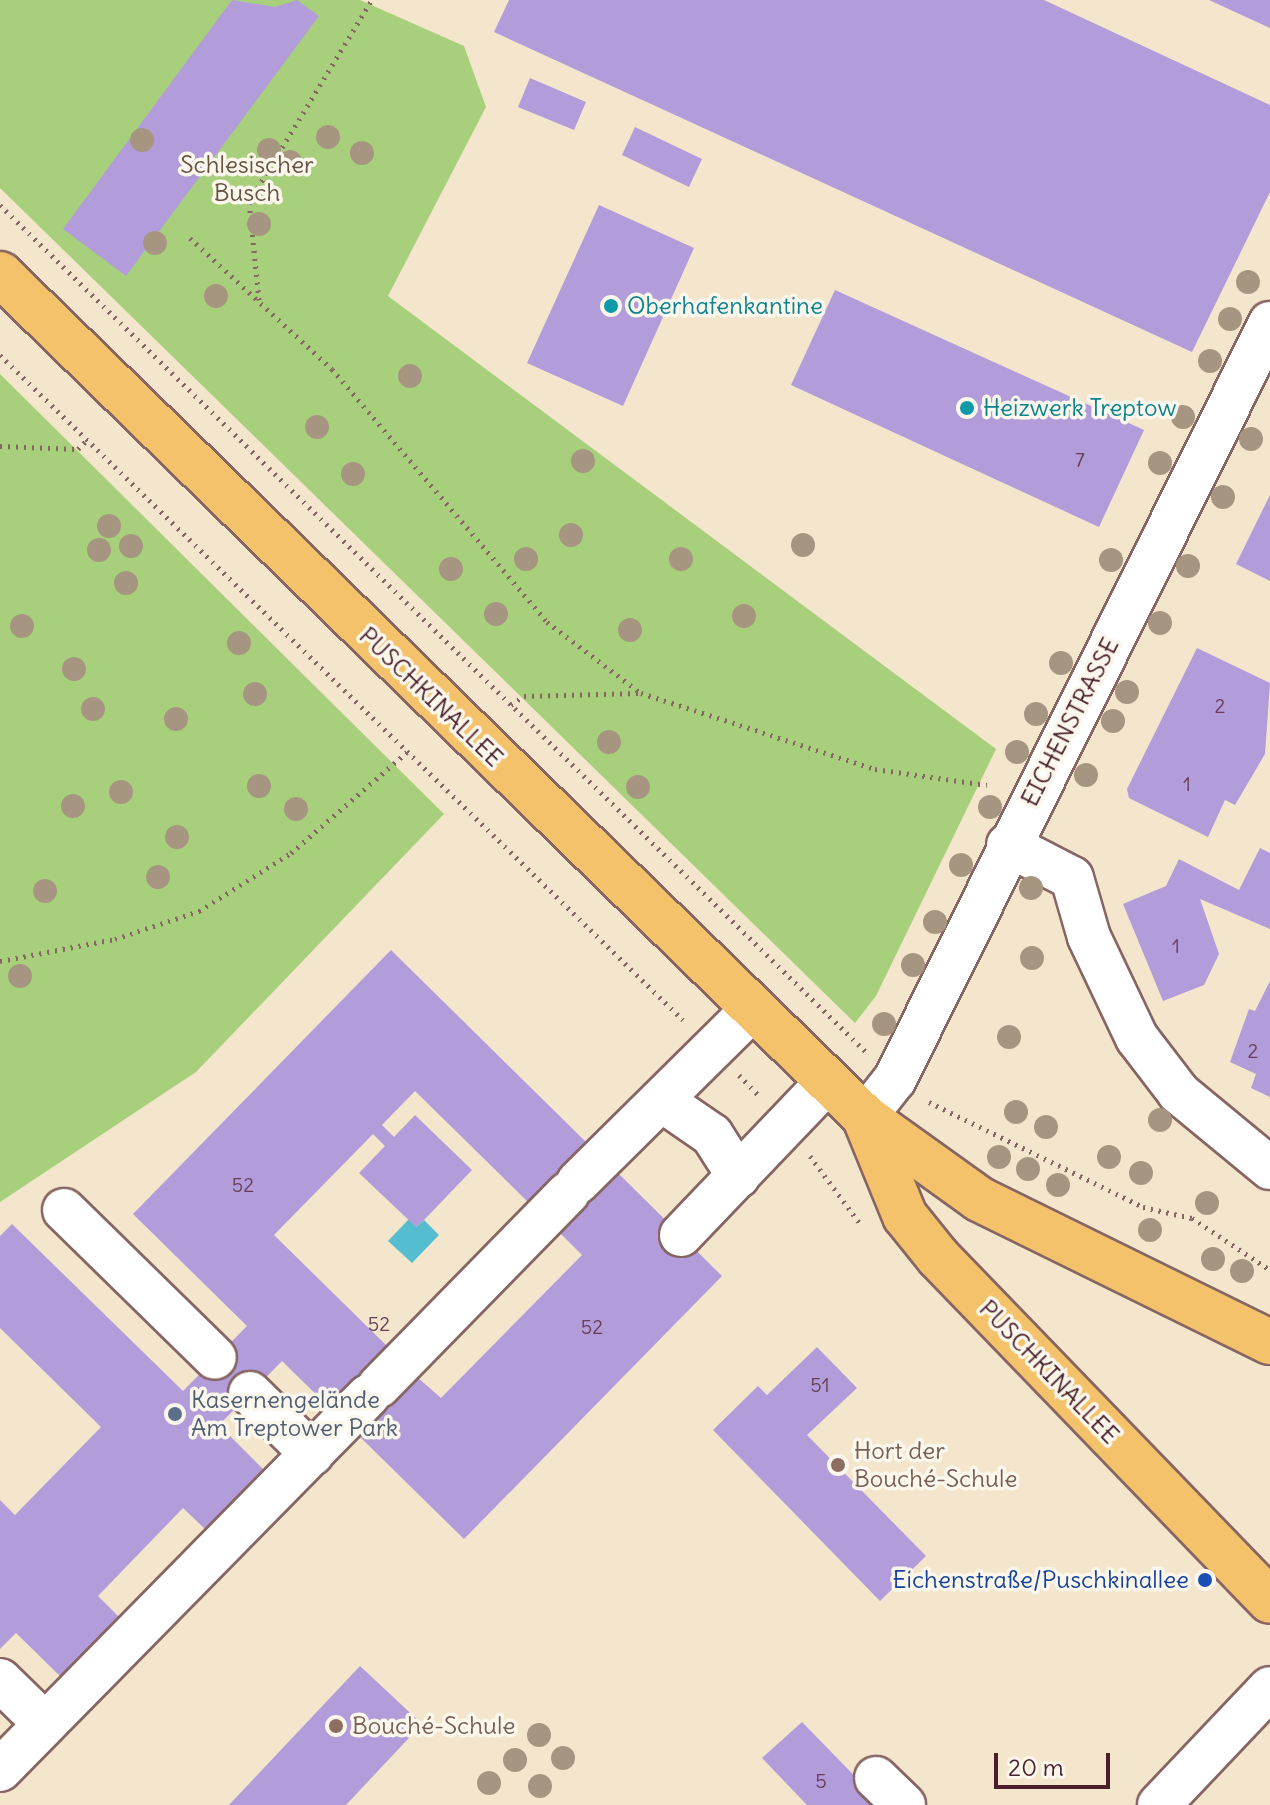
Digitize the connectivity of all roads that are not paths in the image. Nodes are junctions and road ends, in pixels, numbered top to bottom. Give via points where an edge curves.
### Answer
1 (0, 274) edge
2 (1270, 323) edge
3 (1008, 845) junction
4 (752, 1010) junction
5 (828, 1081) junction
6 (661, 1100) junction
7 (865, 1117) junction
8 (1270, 1168) edge
9 (738, 1176) junction
10 (64, 1210) dead end
11 (681, 1235) dead end
12 (1270, 1342) edge
13 (215, 1358) dead end
14 (250, 1393) dead end
15 (312, 1454) junction
16 (1270, 1601) edge
17 (0, 1680) edge
18 (1270, 1688) edge
19 (45, 1724) junction
20 (0, 1770) edge
21 (1159, 1805) edge

1 - 4 main road, PUSCHKINALLEE
2 - 3 street, EICHENSTRASSE
3 - 7 street, EICHENSTRASSE via 895,1079
3 - 8 street via 1072,878 1089,937 1137,1038 1179,1093
4 - 5 main road, PUSCHKINALLEE
4 - 6 street
5 - 7 main road, PUSCHKINALLEE
5 - 9 street
6 - 9 street via 712,1135
6 - 15 street
7 - 12 main road, PUSCHKINALLEE via 979,1199
7 - 16 main road, PUSCHKINALLEE via 905,1216 938,1257
9 - 11 street
10 - 13 street
14 - 15 street
15 - 19 street
17 - 19 street
18 - 21 street
19 - 20 street

